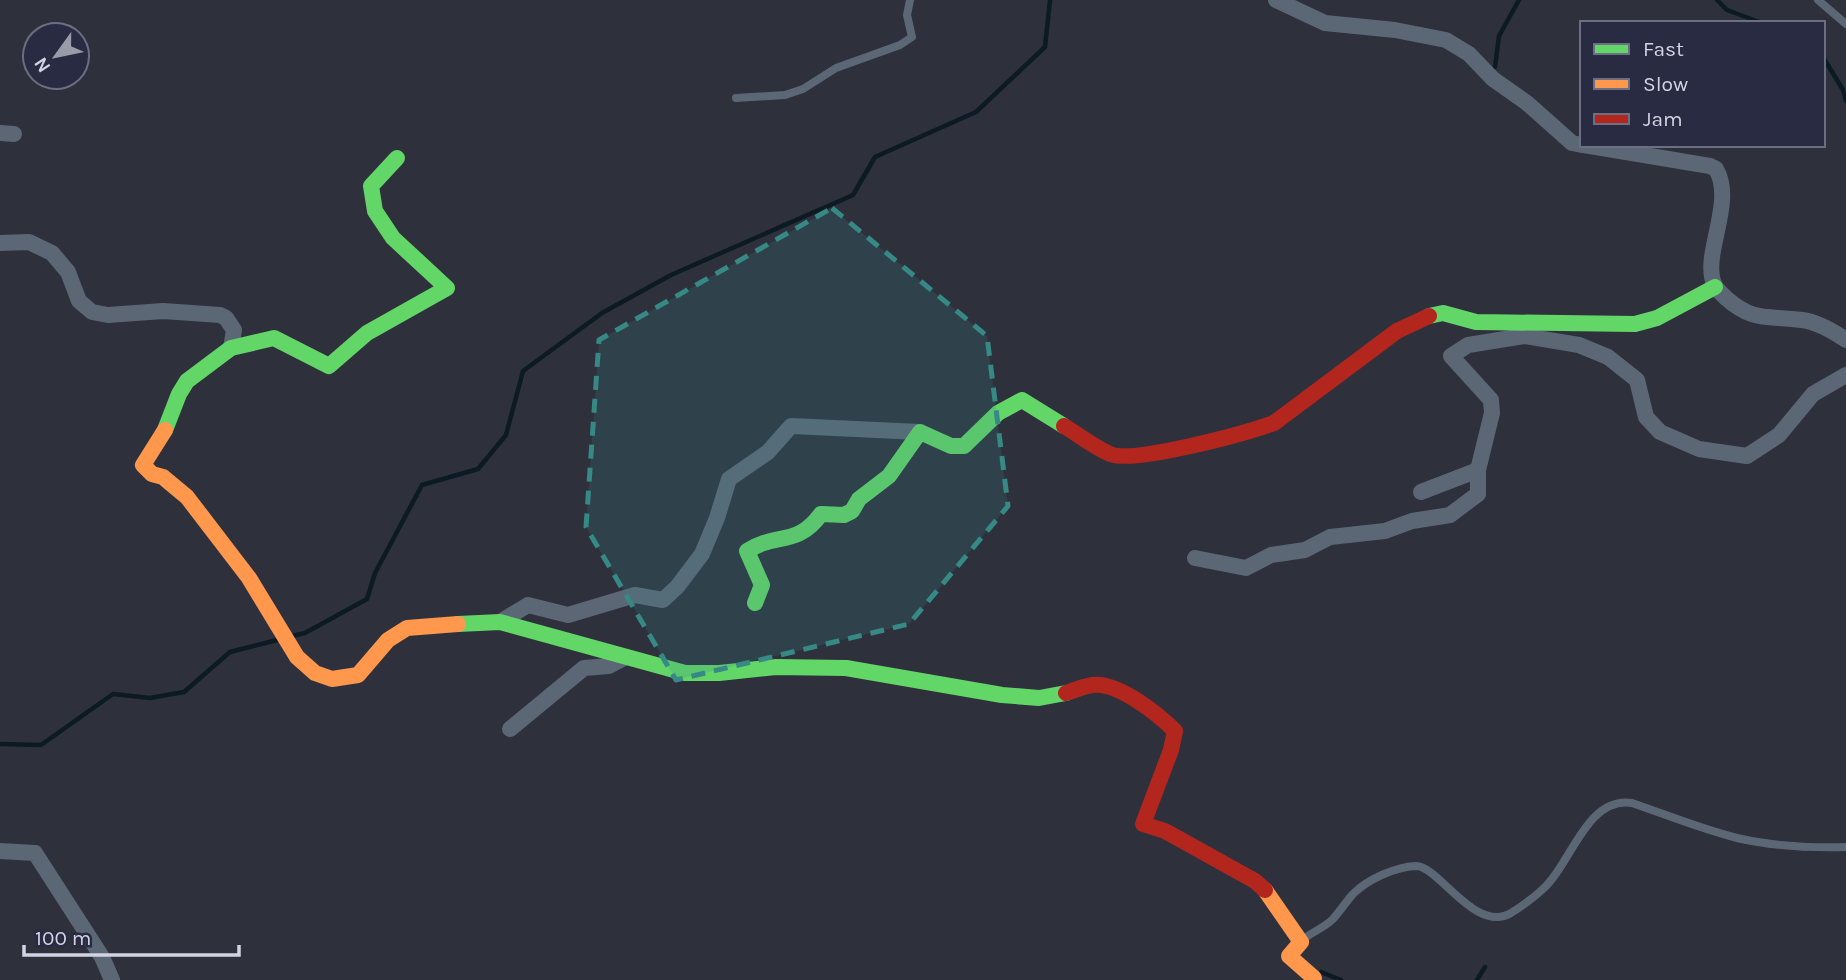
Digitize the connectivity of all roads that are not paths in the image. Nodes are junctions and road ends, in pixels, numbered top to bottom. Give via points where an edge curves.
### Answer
1 (910, 0) edge
2 (1276, 0) edge
3 (1818, 0) edge
4 (1846, 24) edge
5 (736, 98) dead end
6 (1580, 144) edge
7 (1595, 147) edge
8 (397, 158) dead end
9 (0, 243) edge
10 (1715, 287) junction
11 (1846, 340) edge
12 (231, 348) junction
13 (1846, 375) edge
14 (920, 432) junction
15 (1478, 470) junction
16 (1421, 492) dead end
17 (1195, 558) dead end
18 (755, 603) dead end
19 (500, 622) junction
20 (626, 657) junction
21 (510, 729) dead end
22 (1846, 848) edge
23 (0, 851) edge
24 (1301, 942) junction
25 (1314, 978) dead end
26 (112, 980) edge

1 - 5 lane via 907,15 912,37 900,45 836,68 785,95
2 - 6 street via 1325,23 1446,40 1469,54 1572,143
3 - 4 lane
7 - 10 street via 1716,169 1721,182 1721,223 1711,264
8 - 12 street via 371,186 375,211 393,238 447,288 367,333 329,366 274,338
9 - 12 street via 29,242 52,253 68,272 79,301 92,312 220,315 234,330
10 - 11 street via 1740,310 1758,317 1804,320
10 - 14 street via 1657,318 1635,324 1476,321 1443,313 1422,318 1397,331 1274,423 1158,452 1112,455 1021,400 1003,408 958,448
12 - 19 street via 187,381 143,466 187,497 249,578 297,657 315,673 349,678 358,675 388,640 407,628
13 - 15 street via 1813,394 1779,435 1746,456 1699,449 1660,432 1646,417 1637,380 1608,357 1579,345 1524,336 1468,345 1451,356 1491,400
14 - 18 street via 889,476 859,499 852,511 821,514 798,538 758,543 747,551 762,585
14 - 19 street via 791,426 768,452 729,479 702,554 663,600 635,595 568,615 528,605
15 - 16 street
15 - 17 street via 1478,494 1450,516 1412,521 1385,531 1330,537 1305,550 1271,555 1246,568
19 - 20 street
20 - 21 street via 609,666 584,667
20 - 24 street via 685,673 846,668 1039,698 1094,685 1116,690 1159,715 1175,731 1143,824 1165,831 1255,881
22 - 24 lane via 1735,837 1618,801 1580,833 1546,887 1510,914 1494,918 1472,908 1431,872 1413,866 1364,885 1334,918
23 - 26 street via 35,853
24 - 25 street via 1289,957

